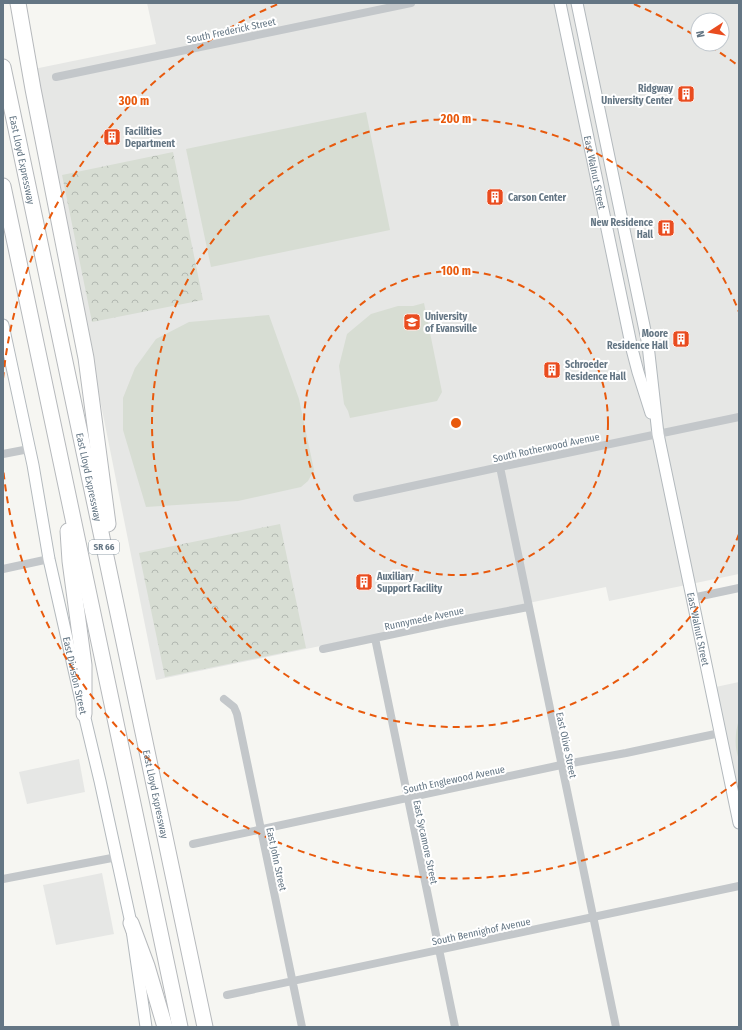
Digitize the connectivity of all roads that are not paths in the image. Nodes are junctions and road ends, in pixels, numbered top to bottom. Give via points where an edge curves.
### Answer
1 (18, 3) edge
2 (411, 3) edge
3 (560, 3) edge
4 (577, 3) edge
5 (3, 67) edge
6 (56, 77) dead end
7 (3, 186) edge
8 (3, 325) edge
9 (739, 417) edge
10 (658, 434) junction
11 (29, 449) junction
12 (3, 454) edge
13 (500, 466) junction
14 (64, 474) junction
15 (358, 498) dead end
16 (50, 559) junction
17 (3, 569) edge
18 (739, 588) edge
19 (692, 598) junction
20 (117, 606) junction
21 (528, 608) junction
22 (375, 638) junction
23 (323, 649) dead end
24 (224, 699) dead end
25 (84, 714) junction
26 (720, 733) junction
27 (562, 765) junction
28 (407, 799) junction
29 (739, 823) edge
30 (261, 830) junction
31 (193, 844) dead end
32 (117, 857) junction
33 (3, 879) edge
34 (739, 886) edge
35 (592, 917) junction
36 (131, 923) junction
37 (438, 950) junction
38 (293, 981) junction
39 (228, 995) dead end
40 (146, 1027) edge
41 (165, 1027) edge
42 (180, 1027) edge
43 (205, 1027) edge
44 (302, 1027) edge
45 (455, 1027) edge
46 (616, 1027) edge

1 - 20 highway via 86,358
2 - 6 street, South Frederick Street
3 - 10 street, East Walnut Street via 632,349
4 - 10 street, East Walnut Street via 648,345
5 - 20 highway, East Lloyd Expressway / SR 66
7 - 14 highway, SR 66
8 - 11 street, East Division Street
9 - 10 street, South Rotherwood Avenue
10 - 13 street, South Rotherwood Avenue
10 - 19 street, East Walnut Street
11 - 12 street
11 - 16 street, East Division Street
13 - 15 street, South Rotherwood Avenue
13 - 21 street, East Olive Street
14 - 25 highway via 70,561 84,665
14 - 42 highway, SR 66
16 - 17 street
16 - 25 street, East Division Street
18 - 19 street
19 - 26 street, East Walnut Street
20 - 43 highway, East Lloyd Expressway / SR 66
21 - 22 street, Runnymede Avenue
21 - 27 street, East Olive Street
22 - 23 street, Runnymede Avenue
22 - 28 street, East Sycamore Street
24 - 30 street, East John Street via 234,707 237,714
25 - 32 street, East Division Street
26 - 27 street, South Englewood Avenue
26 - 29 street, East Walnut Street
27 - 28 street, South Englewood Avenue
27 - 35 street, East Olive Street
28 - 30 street, South Englewood Avenue
28 - 37 street, East Sycamore Street
30 - 31 street, South Englewood Avenue
30 - 38 street, East John Street
32 - 33 street
32 - 36 street, East Division Street
34 - 35 street, South Bennighof Avenue
35 - 37 street, South Bennighof Avenue
35 - 46 street, East Olive Street
36 - 40 street, East Division Street
36 - 41 highway
37 - 38 street, South Bennighof Avenue
37 - 45 street, East Sycamore Street
38 - 39 street, South Bennighof Avenue
38 - 44 street, East John Street

